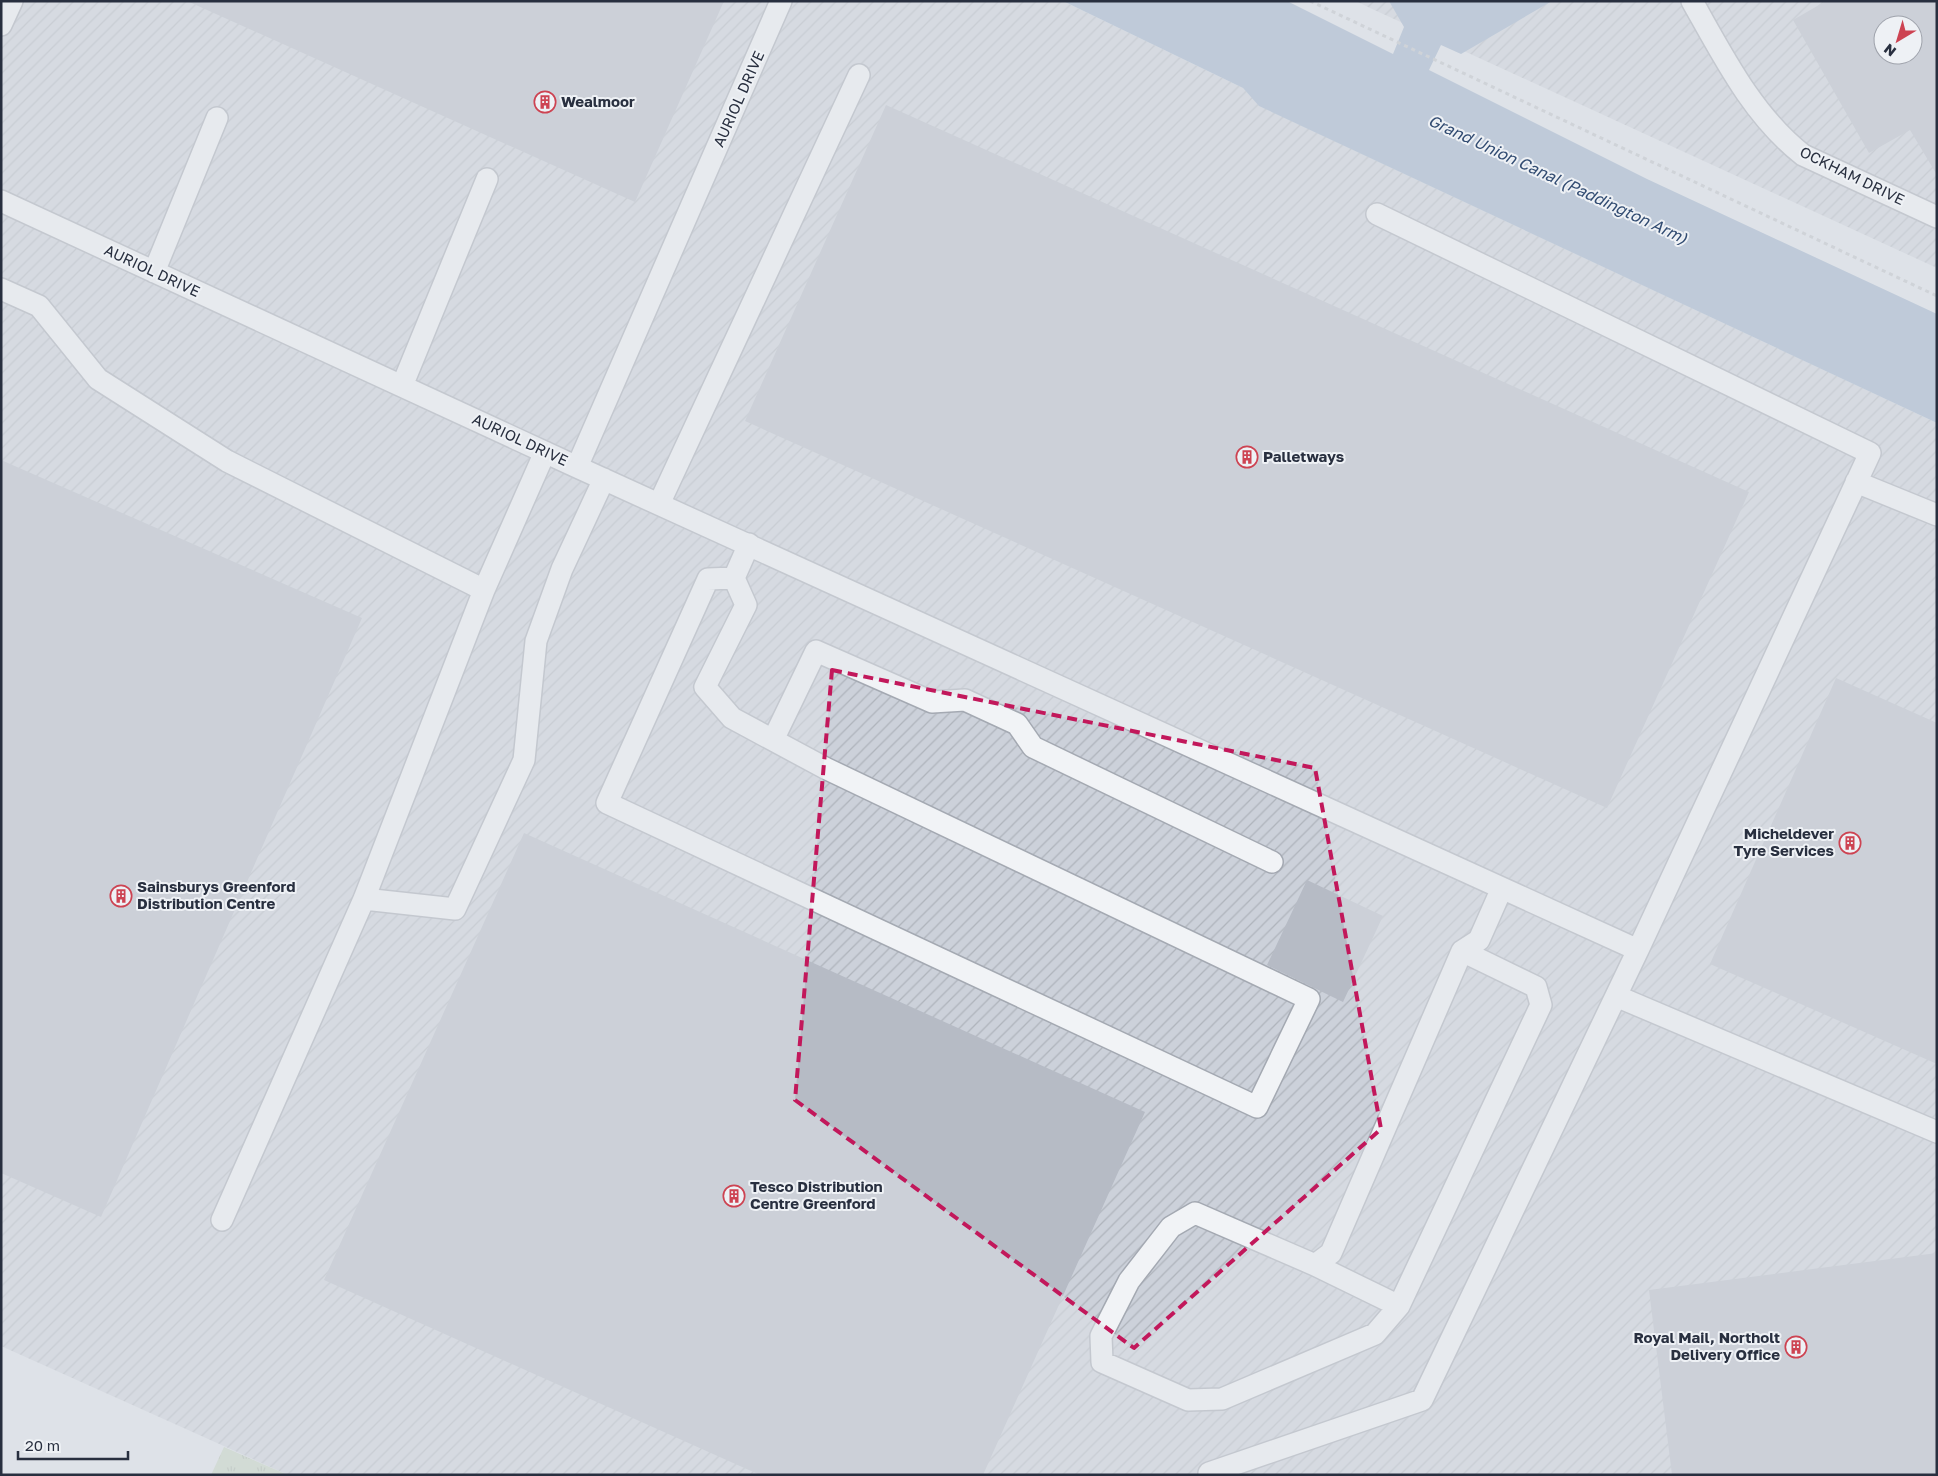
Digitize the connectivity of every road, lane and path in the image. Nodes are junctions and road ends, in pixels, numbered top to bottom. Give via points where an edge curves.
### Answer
1 (12, 1) edge
2 (781, 1) edge
3 (1310, 1) edge
4 (1692, 1) edge
5 (1, 25) edge
6 (859, 75) dead end
7 (216, 118) dead end
8 (488, 179) dead end
9 (1, 201) edge
10 (1377, 214) dead end
11 (1937, 217) edge
12 (154, 272) junction
13 (1, 289) edge
14 (1937, 296) edge
15 (402, 386) junction
16 (545, 452) junction
17 (578, 467) junction
18 (604, 479) junction
19 (1856, 482) junction
20 (659, 504) junction
21 (1937, 515) edge
22 (749, 544) junction
23 (734, 578) junction
24 (484, 590) junction
25 (773, 740) junction
26 (1272, 862) dead end
27 (1502, 888) junction
28 (364, 899) junction
29 (1462, 950) junction
30 (1638, 950) junction
31 (1616, 996) junction
32 (1937, 1132) edge
33 (222, 1220) dead end
34 (1315, 1265) junction
35 (1399, 1306) junction
36 (1209, 1473) dead end

1 - 5 lane
2 - 17 lane, AURIOL DRIVE
3 - 14 path
4 - 11 lane, OCKHAM DRIVE via 1736,79 1784,140 1803,155
6 - 20 lane
7 - 12 lane
8 - 15 lane
9 - 12 lane, AURIOL DRIVE
10 - 19 lane via 1870,453
12 - 15 lane, AURIOL DRIVE
13 - 24 lane via 39,306 98,379 226,461
15 - 16 lane, AURIOL DRIVE
16 - 17 lane, AURIOL DRIVE
16 - 24 lane
17 - 18 lane
18 - 20 lane
18 - 28 lane via 562,569 536,640 524,760 455,909
19 - 21 lane
19 - 30 lane
20 - 22 lane
22 - 23 lane
22 - 27 lane
23 - 25 lane via 746,604 705,687 732,718
23 - 25 lane via 708,579 608,804 1257,1107 1309,999 825,768
24 - 28 lane
25 - 26 lane via 816,651 932,702 965,700 1017,724 1033,747
27 - 29 lane via 1479,940
27 - 30 lane
28 - 33 lane
29 - 34 lane via 1331,1253
29 - 35 lane via 1536,987 1542,1005
30 - 31 lane
31 - 32 lane
31 - 36 lane via 1422,1400
34 - 35 lane
34 - 35 lane via 1195,1213 1171,1227 1129,1280 1100,1336 1102,1362 1188,1400 1222,1399 1374,1334

